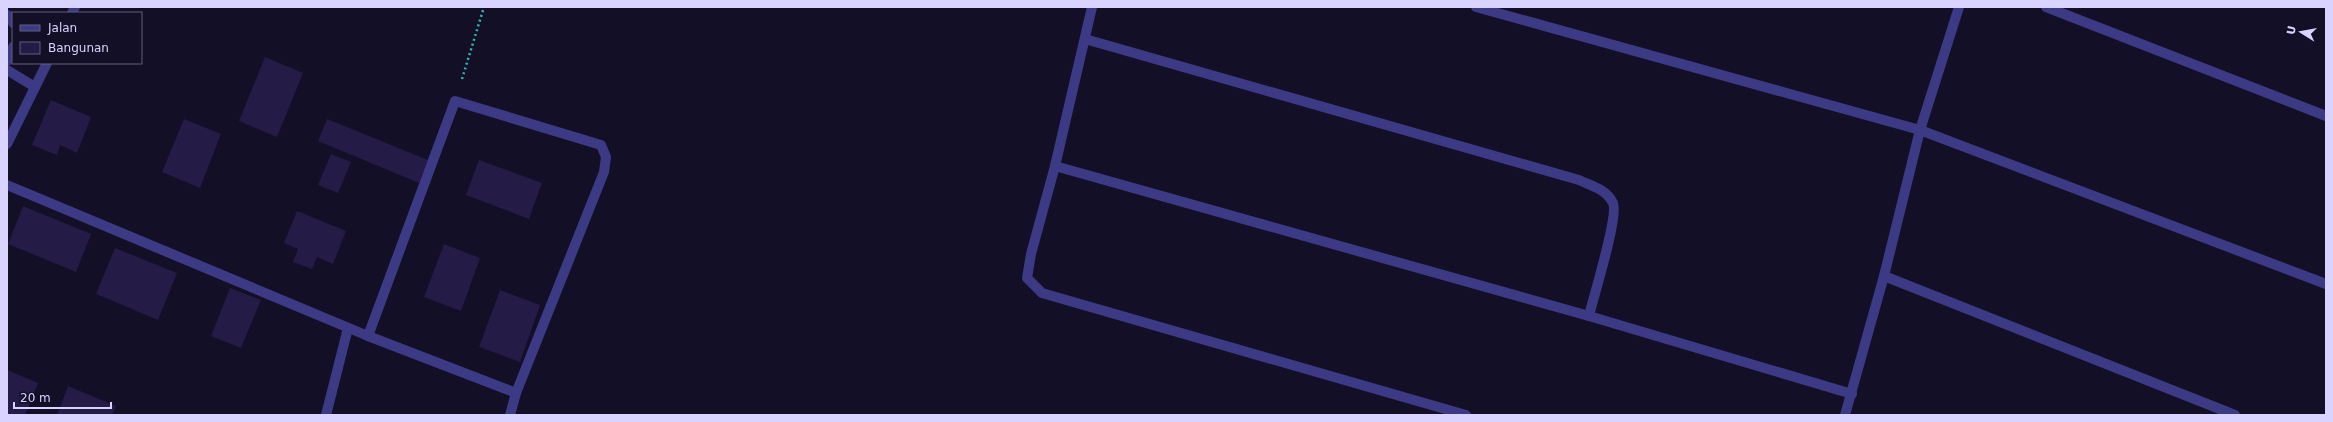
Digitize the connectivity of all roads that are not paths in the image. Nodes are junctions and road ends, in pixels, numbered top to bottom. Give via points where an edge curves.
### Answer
1 (1092, 7) edge
2 (1476, 7) edge
3 (1959, 7) edge
4 (2046, 7) edge
5 (1086, 39) junction
6 (12, 49) edge
7 (7, 60) edge
8 (47, 64) edge
9 (7, 70) edge
10 (36, 87) junction
11 (2326, 116) edge
12 (1920, 130) junction
13 (7, 144) edge
14 (1055, 166) junction
15 (7, 185) edge
16 (1884, 276) junction
17 (2326, 284) edge
18 (1589, 316) junction
19 (348, 328) junction
20 (368, 336) junction
21 (516, 393) junction
22 (1852, 394) junction
23 (326, 415) edge
24 (510, 415) edge
25 (1466, 415) edge
26 (1845, 415) edge
27 (2235, 415) edge

1 - 5 street
2 - 12 street
3 - 12 street
4 - 11 street
5 - 14 street
5 - 18 street via 1579,180 1604,191 1614,204 1613,223
6 - 7 street
8 - 10 street
9 - 10 street
10 - 13 street
12 - 16 street
12 - 17 street
14 - 18 street
14 - 25 street via 1031,254 1028,278 1042,293
15 - 19 street
16 - 22 street
16 - 27 street
18 - 22 street
19 - 20 street
19 - 23 street
20 - 21 street
20 - 21 street via 455,101 601,145 606,157 604,172
21 - 24 street
22 - 26 street

